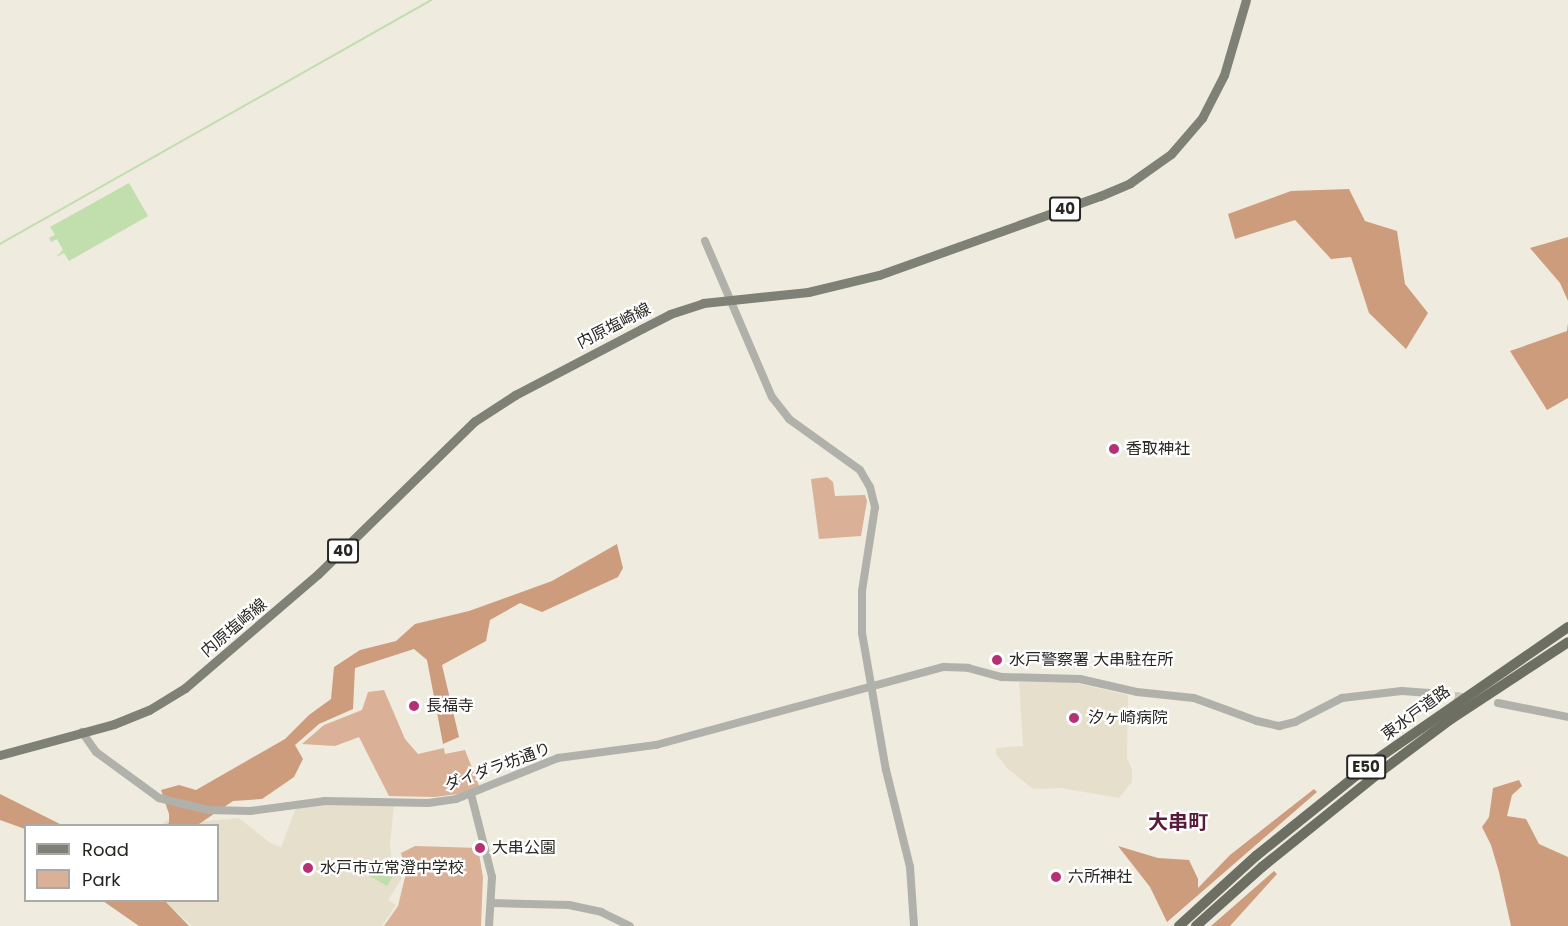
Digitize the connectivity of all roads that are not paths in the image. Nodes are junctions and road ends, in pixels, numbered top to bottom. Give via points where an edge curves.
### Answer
1 (1246, 0) edge
2 (705, 241) dead end
3 (729, 299) junction
4 (1568, 627) edge
5 (1568, 642) edge
6 (871, 687) junction
7 (1443, 694) tunnel mouth
8 (1498, 703) dead end
9 (1568, 717) edge
10 (82, 732) junction
11 (0, 755) edge
12 (471, 794) junction
13 (491, 903) junction
14 (489, 926) edge
15 (630, 926) edge
16 (914, 926) edge
17 (1179, 926) edge
18 (1197, 926) edge

1 - 3 main road, 内原塩崎線 / 40 via 1224,75 1202,118 1171,153 1130,183 848,284
2 - 3 street
3 - 6 street via 779,408 850,461 870,487 875,507 861,612
3 - 10 main road, 内原塩崎線 / 40 via 670,314 531,386 481,417 318,574 185,688 142,713
4 - 17 highway, 東水戸道路 / E50 via 1374,761 1265,849
5 - 18 highway, 東水戸道路 / E50 via 1451,719 1380,772 1262,867
6 - 7 street, ダイダラ坊通り via 958,666 1002,677 1080,680 1194,698 1279,726 1342,698 1402,691
6 - 12 street, ダイダラ坊通り via 656,745 558,758
6 - 16 street via 886,770 908,854
8 - 9 street
10 - 11 main road, 内原塩崎線 / 40
10 - 12 street, ダイダラ坊通り via 96,752 151,793 188,807 250,811 325,801 428,803
12 - 13 street via 490,869
13 - 14 street
13 - 15 street via 569,905 601,912

